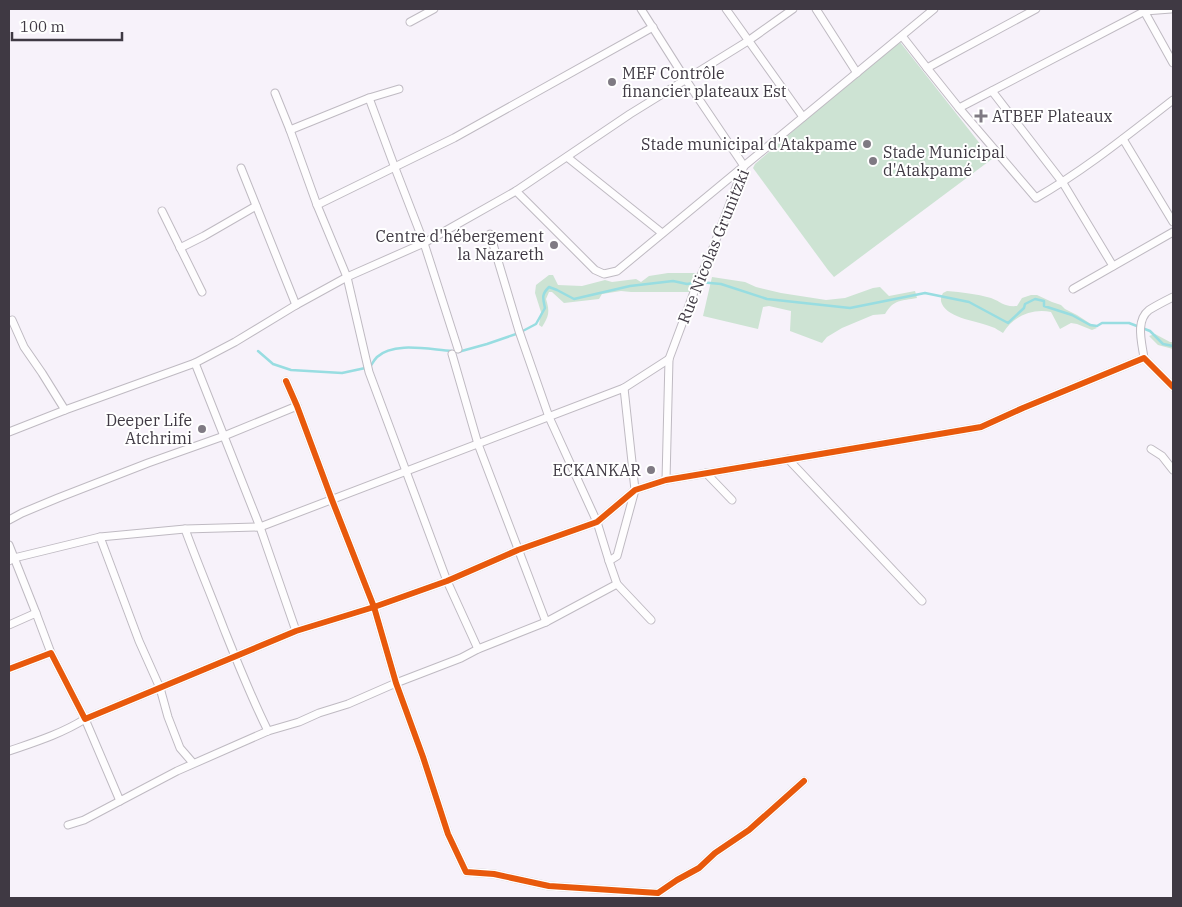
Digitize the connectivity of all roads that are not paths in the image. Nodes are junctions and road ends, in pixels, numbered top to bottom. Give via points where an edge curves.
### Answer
1 (434, 9) edge
2 (641, 9) edge
3 (726, 9) edge
4 (793, 9) edge
5 (816, 9) edge
6 (934, 9) edge
7 (1036, 9) edge
8 (1171, 9) edge
9 (1144, 10) edge
10 (410, 22) dead end
11 (653, 27) junction
12 (902, 36) junction
13 (748, 41) junction
14 (1173, 63) edge
15 (927, 68) junction
16 (857, 73) junction
17 (686, 80) junction
18 (400, 89) dead end
19 (992, 91) junction
20 (275, 93) dead end
21 (369, 98) junction
22 (1173, 100) edge
23 (959, 108) junction
24 (803, 117) junction
25 (290, 130) junction
26 (1123, 138) junction
27 (567, 157) junction
28 (744, 166) junction
29 (242, 168) dead end
30 (394, 168) junction
31 (1063, 183) junction
32 (516, 191) junction
33 (317, 205) junction
34 (256, 206) junction
35 (162, 211) dead end
36 (1173, 222) edge
37 (1173, 232) edge
38 (662, 233) junction
39 (490, 234) dead end
40 (424, 243) junction
41 (180, 248) junction
42 (1113, 266) junction
43 (347, 277) junction
44 (1073, 289) dead end
45 (202, 292) dead end
46 (1173, 296) edge
47 (296, 305) junction
48 (12, 320) dead end
49 (458, 349) dead end
50 (452, 354) dead end
51 (1144, 358) junction
52 (669, 359) junction
53 (195, 363) junction
54 (286, 381) dead end
55 (1173, 386) edge
56 (624, 388) junction
57 (297, 406) junction
58 (65, 410) junction
59 (549, 417) junction
60 (9, 432) edge
61 (224, 436) junction
62 (478, 444) junction
63 (1151, 449) dead end
64 (788, 459) junction
65 (1173, 470) edge
66 (406, 472) junction
67 (706, 473) junction
68 (666, 480) junction
69 (635, 490) junction
70 (332, 500) junction
71 (732, 500) dead end
72 (9, 520) edge
73 (597, 522) junction
74 (260, 527) junction
75 (185, 529) junction
76 (100, 538) junction
77 (9, 545) edge
78 (518, 550) junction
79 (11, 559) edge
80 (608, 560) junction
81 (447, 581) junction
82 (617, 584) junction
83 (922, 601) dead end
84 (374, 607) junction
85 (36, 613) junction
86 (651, 620) dead end
87 (546, 622) junction
88 (9, 626) edge
89 (296, 631) junction
90 (478, 649) junction
91 (52, 653) junction
92 (235, 656) junction
93 (9, 669) edge
94 (396, 683) junction
95 (160, 688) junction
96 (85, 719) junction
97 (268, 731) junction
98 (9, 751) edge
99 (193, 763) junction
100 (804, 781) dead end
101 (120, 801) junction
102 (68, 825) dead end

1 - 10 street
2 - 11 street
3 - 13 street
4 - 13 street
5 - 16 street
6 - 12 street, Rue Nicolas Grunitzki
7 - 15 street
8 - 9 street
9 - 14 street
9 - 19 street
11 - 17 street
11 - 30 street
12 - 15 street
12 - 16 street, Rue Nicolas Grunitzki
13 - 17 street
13 - 24 street
15 - 23 street
16 - 24 street, Rue Nicolas Grunitzki
17 - 27 street
17 - 28 street
18 - 21 street
19 - 23 street
19 - 31 street
20 - 25 street
21 - 25 street
21 - 30 street
22 - 26 street
23 - 31 street via 1036,198
24 - 28 street, Rue Nicolas Grunitzki
25 - 33 street
26 - 31 street
26 - 36 street
27 - 32 street
27 - 38 street
28 - 38 street
28 - 52 street, Rue Nicolas Grunitzki
29 - 34 street
30 - 33 street
30 - 40 street
31 - 42 street
32 - 38 street via 595,270 604,274 617,271
32 - 40 street
33 - 43 street
34 - 41 street
34 - 47 street
35 - 41 street
37 - 42 street
39 - 59 street
40 - 43 street
40 - 49 street
41 - 45 street
42 - 44 street
43 - 47 street
43 - 66 street via 368,372
46 - 51 street via 1143,317
47 - 53 street
48 - 58 street via 24,347
50 - 62 street
51 - 55 street
51 - 64 street via 981,427
52 - 56 street
52 - 68 street, Rue Nicolas Grunitzki
53 - 58 street
53 - 61 street
54 - 57 street
56 - 59 street
56 - 69 street
57 - 61 street
57 - 70 street
58 - 60 street
59 - 62 street
59 - 73 street
61 - 72 street via 148,463
61 - 74 street
62 - 66 street
62 - 78 street
63 - 65 street via 1162,456
64 - 67 street
64 - 83 street
66 - 70 street
66 - 81 street
67 - 68 street
67 - 71 street
68 - 69 street
69 - 73 street
69 - 80 street via 617,556
70 - 74 street
70 - 84 street
73 - 78 street
73 - 80 street
74 - 75 street
74 - 89 street
75 - 76 street
75 - 92 street
76 - 79 street
76 - 95 street
77 - 79 street
78 - 81 street
78 - 87 street
79 - 85 street
80 - 82 street
81 - 84 street
81 - 90 street
82 - 86 street
82 - 87 street
84 - 89 street
84 - 94 street
85 - 88 street
85 - 91 street
87 - 90 street
89 - 92 street
90 - 94 street
91 - 93 street
91 - 96 street
92 - 95 street
92 - 97 street
94 - 97 street via 348,704
94 - 100 street via 448,834 466,872 494,874 549,886 658,893 699,868 749,830
95 - 96 street
95 - 99 street via 180,748
96 - 98 street
96 - 101 street
97 - 99 street
99 - 101 street
101 - 102 street

